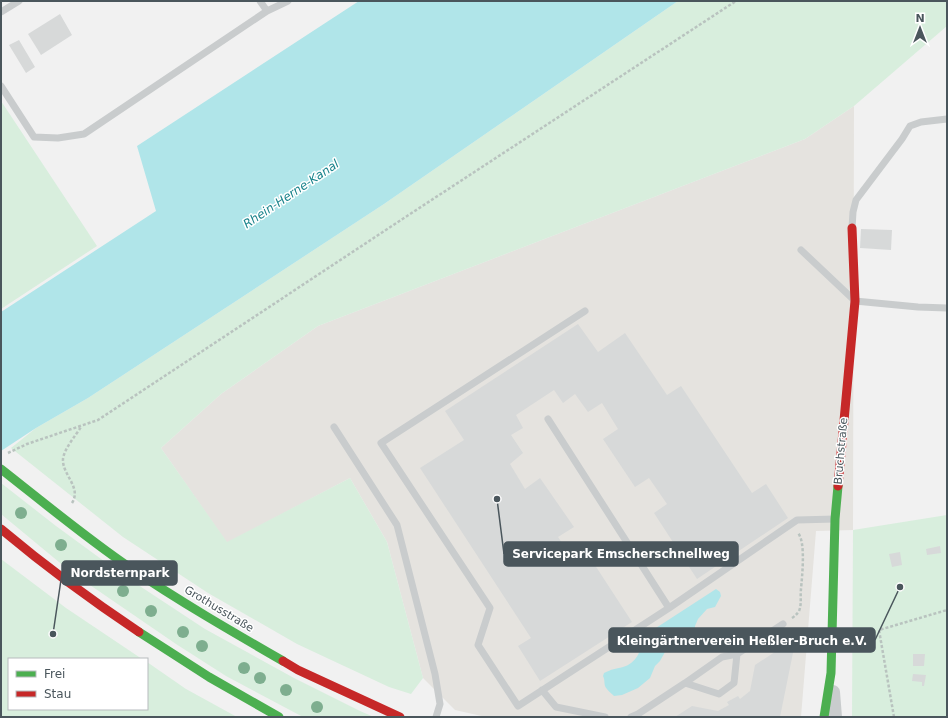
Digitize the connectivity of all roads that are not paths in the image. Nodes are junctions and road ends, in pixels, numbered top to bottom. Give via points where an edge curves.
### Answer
1 (19, 1) edge
2 (260, 1) edge
3 (288, 1) edge
4 (267, 11) junction
5 (1, 12) edge
6 (1, 86) edge
7 (947, 119) edge
8 (852, 228) joint
9 (802, 250) dead end
10 (855, 301) junction
11 (947, 308) edge
12 (586, 311) dead end
13 (548, 419) dead end
14 (334, 427) dead end
15 (1, 469) edge
16 (835, 518) junction
17 (1, 529) edge
18 (669, 608) junction
19 (783, 624) road end
20 (737, 654) junction
21 (831, 673) junction
22 (685, 683) junction
23 (542, 690) junction
24 (279, 717) edge
25 (400, 717) edge
26 (436, 717) edge
27 (605, 717) edge
28 (631, 717) edge
29 (824, 717) edge
30 (835, 717) edge

1 - 5 lane
2 - 4 lane
3 - 4 lane
4 - 6 lane via 84,134 58,138 34,137
7 - 8 lane via 910,126 856,200
8 - 10 main road, Bruchstraße
9 - 10 lane
10 - 11 lane
10 - 16 main road, Bruchstraße
12 - 23 lane via 381,443 490,608 478,645 518,706
13 - 18 lane
14 - 26 lane via 397,525 435,674 440,704
15 - 25 main road, Grothusstraße via 129,567 211,620 298,670
16 - 18 lane via 797,520
16 - 21 main road, Bruchstraße
17 - 24 main road via 64,579 168,652
18 - 23 lane
19 - 20 lane
20 - 22 lane via 722,658
20 - 22 lane via 734,683 719,694
21 - 29 main road, Bruchstraße
21 - 30 street, Bruchstraße
22 - 28 lane
23 - 27 lane via 556,707

